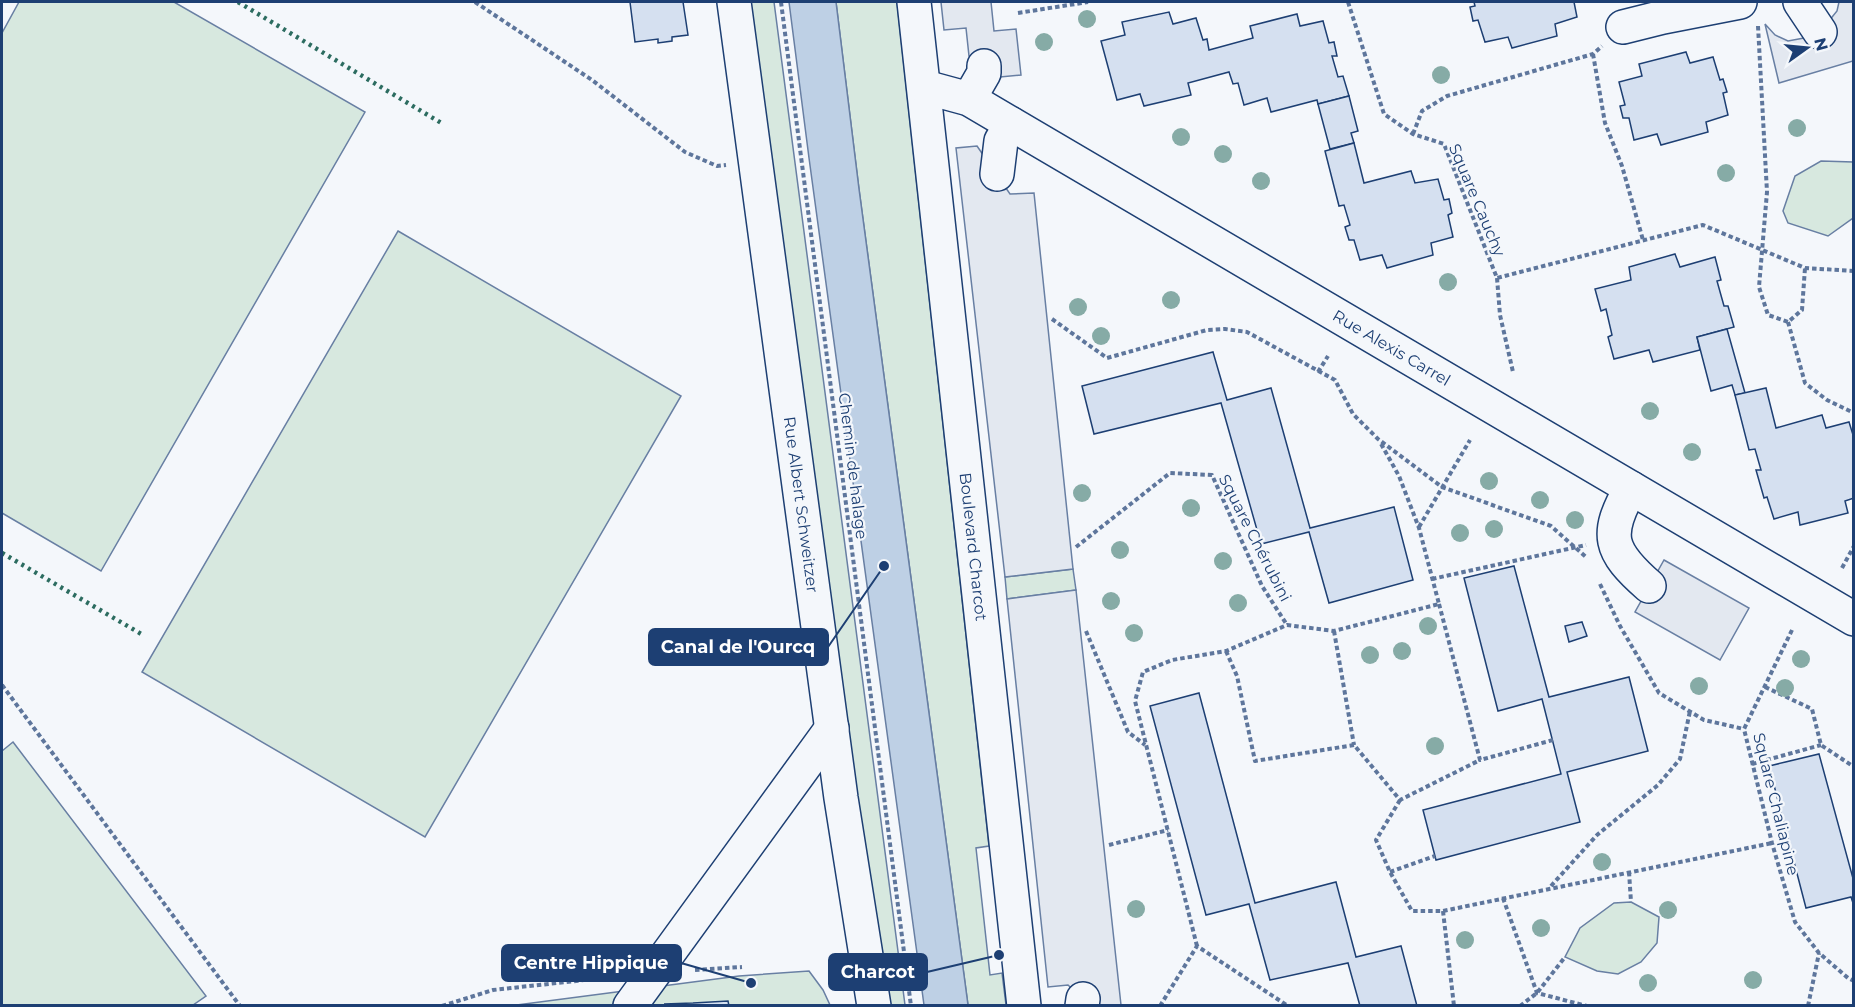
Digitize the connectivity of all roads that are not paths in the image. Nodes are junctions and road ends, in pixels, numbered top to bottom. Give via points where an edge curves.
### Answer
1 (734, 2) edge
2 (914, 2) edge
3 (1800, 2) edge
4 (1749, 13) edge
5 (1623, 27) road end
6 (1820, 32) dead end
7 (984, 66) dead end
8 (925, 87) junction
9 (969, 99) junction
10 (1011, 124) junction
11 (997, 174) dead end
12 (1631, 488) junction
13 (1649, 586) dead end
14 (1854, 619) edge
15 (832, 728) junction
16 (630, 1005) edge
17 (874, 1005) edge
18 (1024, 1005) edge

1 - 15 street, Rue Albert Schweitzer
2 - 8 street, Boulevard Charcot
3 - 6 street
4 - 5 street via 1663,17
7 - 9 street
8 - 9 street, Rue Alexis Carrel
8 - 18 street, Boulevard Charcot
9 - 10 street, Rue Alexis Carrel
10 - 11 street via 1001,141
10 - 12 street, Rue Alexis Carrel
12 - 13 street via 1614,526 1615,539 1620,557
12 - 14 street, Rue Alexis Carrel
15 - 16 street
15 - 17 street, Rue Albert Schweitzer

